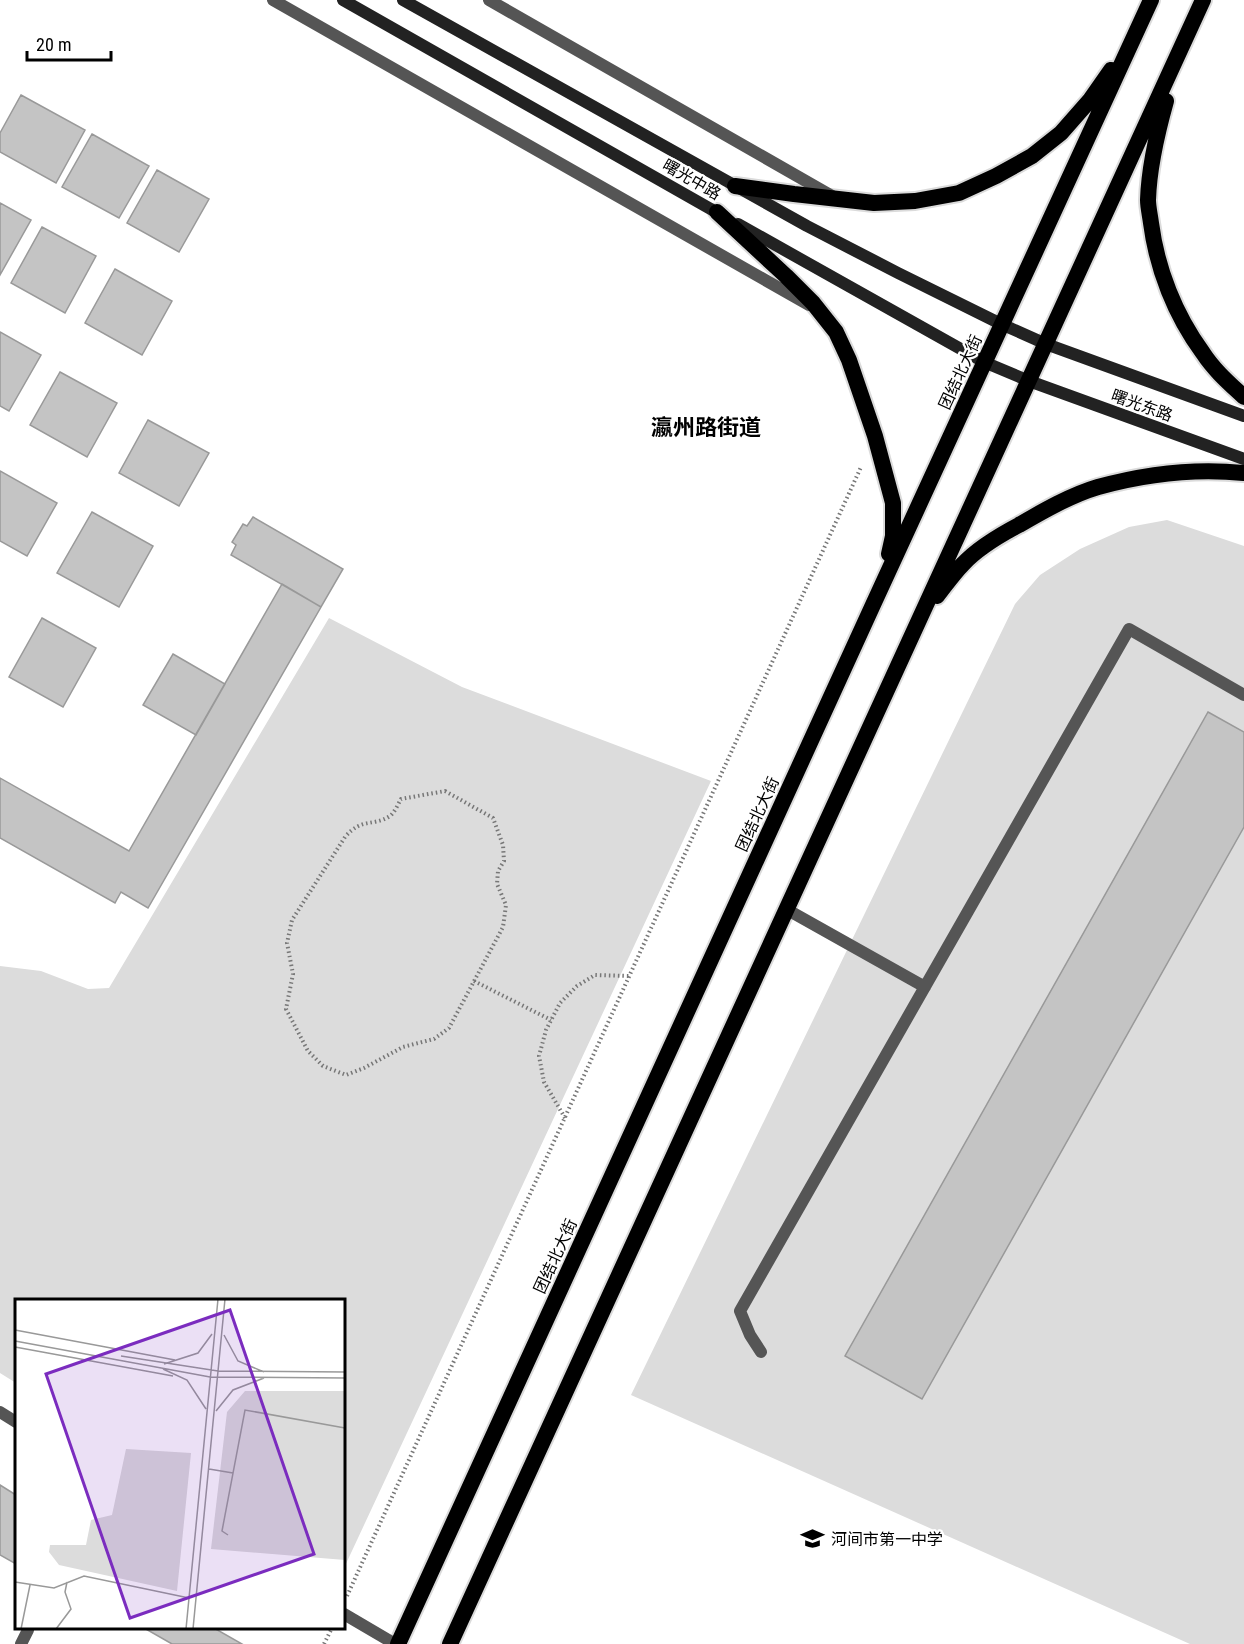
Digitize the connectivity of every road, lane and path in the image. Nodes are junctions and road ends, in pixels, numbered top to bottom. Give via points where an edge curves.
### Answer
1 (273, 0) edge
2 (343, 0) edge
3 (402, 0) edge
4 (489, 0) edge
5 (1151, 0) edge
6 (1203, 0) edge
7 (1137, 32) junction
8 (1178, 53) junction
9 (735, 186) junction
10 (836, 198) junction
11 (717, 212) junction
12 (820, 311) junction
13 (1001, 324) junction
14 (1046, 344) junction
15 (984, 362) junction
16 (1029, 381) junction
17 (1244, 396) edge
18 (1244, 416) edge
19 (875, 436) junction
20 (1244, 459) edge
21 (1244, 473) edge
22 (872, 607) junction
23 (921, 616) junction
24 (1244, 695) edge
25 (786, 909) junction
26 (629, 976) junction
27 (474, 981) junction
28 (925, 987) junction
29 (551, 1020) junction
30 (565, 1118) junction
31 (761, 1352) dead end
32 (0, 1412) edge
33 (15, 1421) edge
34 (345, 1601) edge
35 (345, 1615) edge
36 (332, 1629) edge
37 (28, 1630) dead end
38 (21, 1644) edge
39 (324, 1644) edge
40 (397, 1644) edge
41 (450, 1644) edge

1 - 12 street
2 - 11 main road, 曙光中路
3 - 9 main road, 曙光中路
4 - 10 street
5 - 7 highway, 团结北大街
6 - 8 highway
7 - 10 highway via 1090,100 1061,133 1014,166 959,193 915,201 874,203
7 - 13 highway, 团结北大街
8 - 14 highway
8 - 17 highway via 1151,170 1148,201 1156,252 1185,324 1218,372
9 - 10 highway
9 - 13 main road, 曙光中路
11 - 12 highway
11 - 15 main road, 曙光中路
12 - 19 highway via 836,332 849,360
13 - 14 main road, 曙光中路
13 - 15 highway, 团结北大街
14 - 16 highway
14 - 18 main road, 曙光东路
15 - 16 main road, 曙光中路
15 - 22 highway, 团结北大街
16 - 20 main road, 曙光东路
16 - 23 highway
19 - 22 highway via 893,503 893,536
19 - 26 path
21 - 23 highway via 1152,475 1096,488 1048,508 998,536 963,564
22 - 40 highway, 团结北大街
23 - 25 highway
24 - 28 street via 1129,629
25 - 28 street
25 - 41 highway
26 - 29 path via 595,975 560,1003
26 - 30 path
27 - 27 path via 503,927 506,905 497,884 504,861 503,845 493,818 445,790 401,799 391,815 352,829 292,920 287,943 293,974 286,1009 308,1051 323,1066 346,1075 403,1047 434,1039 449,1028
27 - 29 path
28 - 31 street via 740,1311
29 - 30 path via 539,1056 544,1082
30 - 34 path
32 - 33 street
35 - 40 street
36 - 39 path
37 - 38 street

